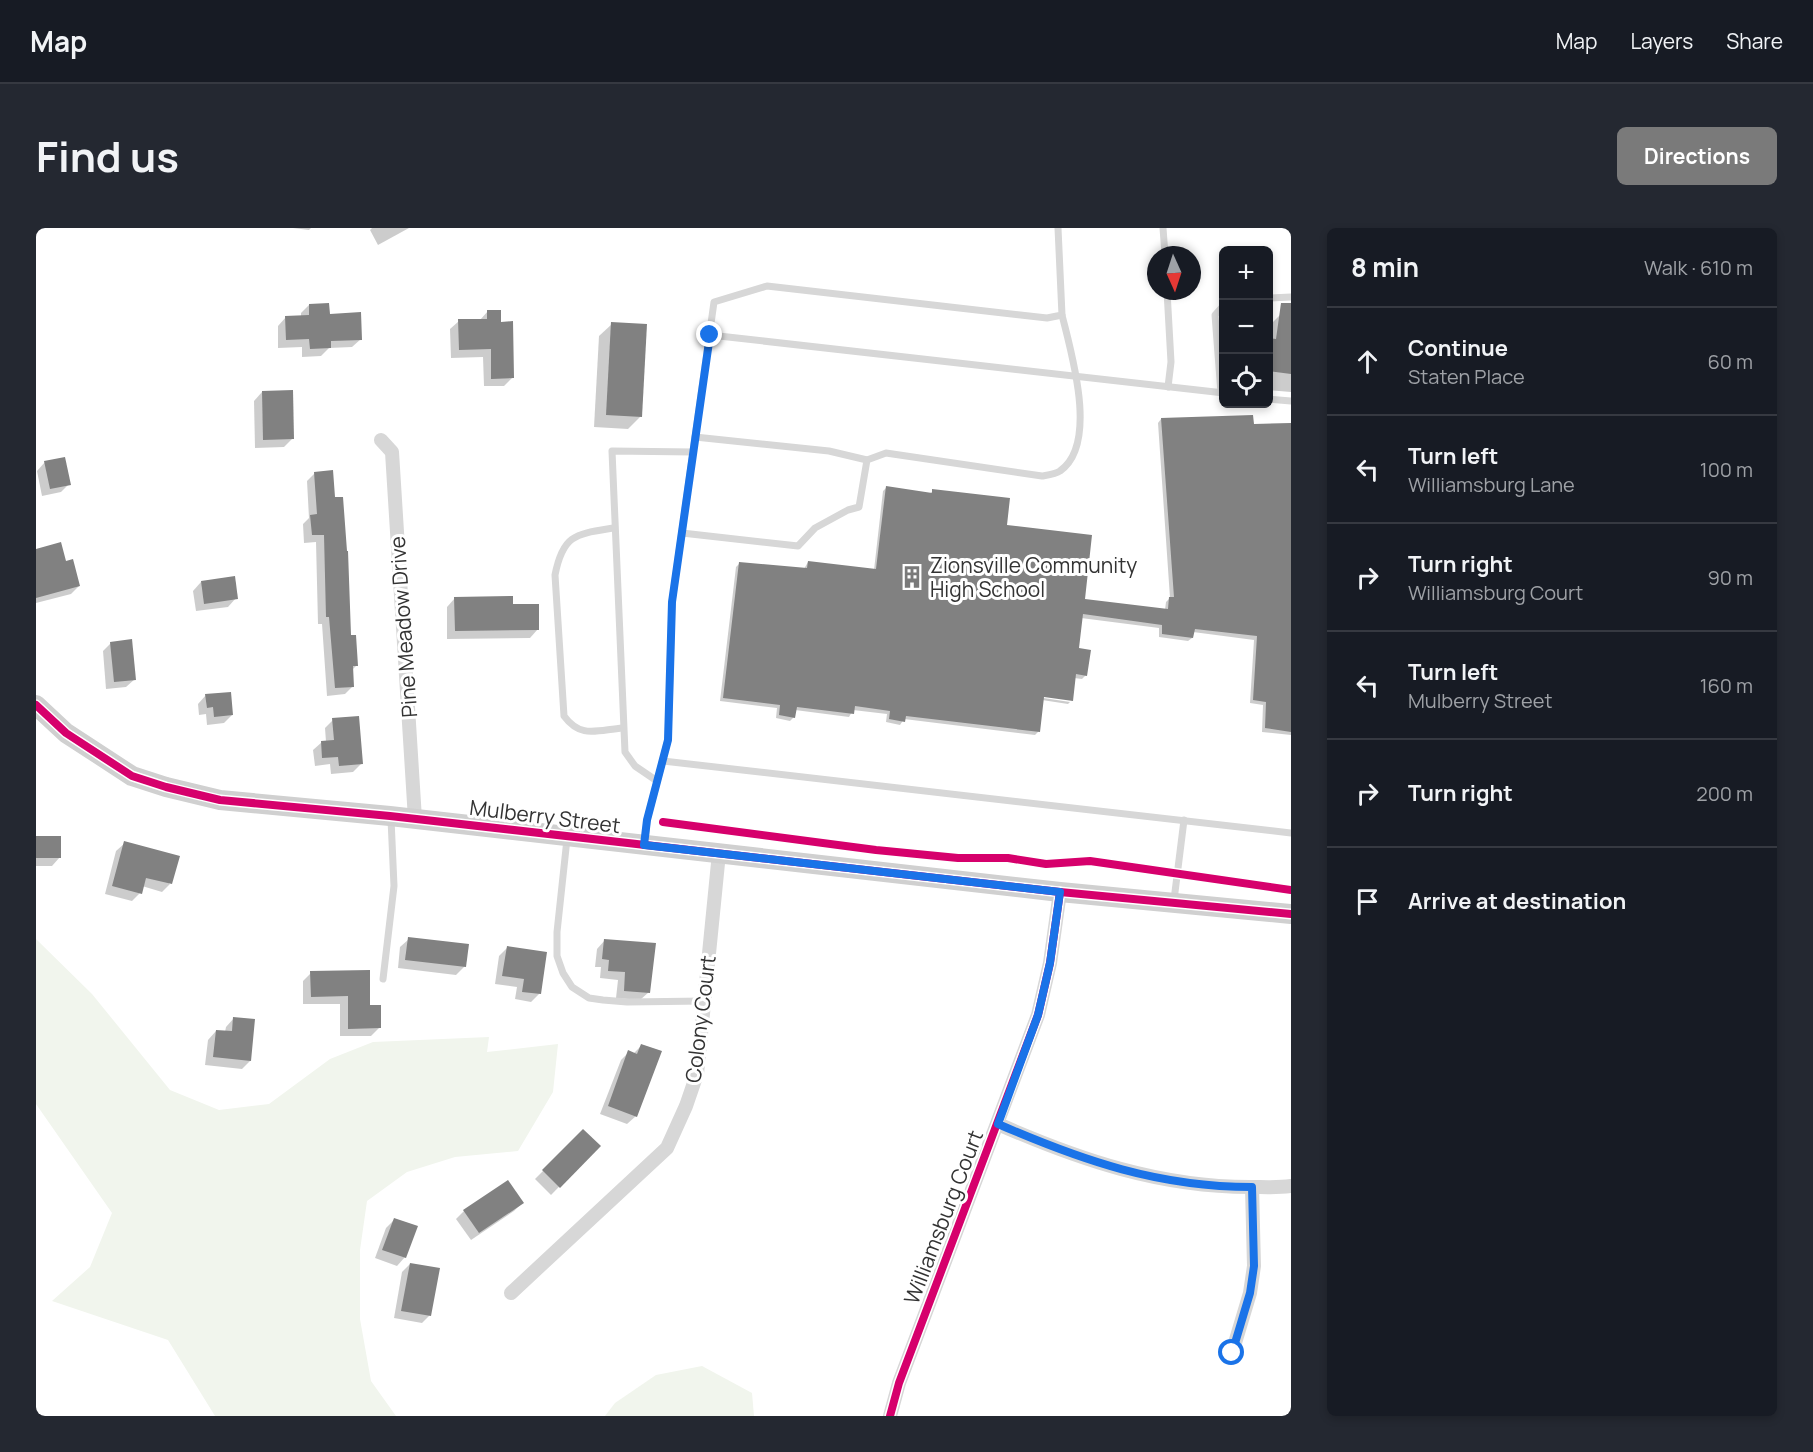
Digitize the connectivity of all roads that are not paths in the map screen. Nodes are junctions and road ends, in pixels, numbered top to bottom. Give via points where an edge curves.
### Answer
1 (1058, 228) edge
2 (1163, 228) edge
3 (1164, 246) edge
4 (1291, 297) edge
5 (1273, 298) edge
6 (1168, 300) edge
7 (1219, 311) edge
8 (1062, 315) junction
9 (710, 335) junction
10 (1219, 360) edge
11 (1077, 378) junction
12 (1168, 387) junction
13 (1219, 393) edge
14 (1273, 399) edge
15 (1291, 401) edge
16 (695, 437) junction
17 (381, 440) dead end
18 (693, 452) junction
19 (867, 460) junction
20 (614, 528) junction
21 (682, 533) junction
22 (36, 705) edge
23 (623, 728) junction
24 (663, 761) junction
25 (657, 781) junction
26 (390, 816) junction
27 (415, 819) junction
28 (1184, 820) junction
29 (1291, 833) edge
30 (567, 836) junction
31 (644, 845) junction
32 (719, 853) junction
33 (1060, 892) junction
34 (1174, 903) junction
35 (1291, 914) edge
36 (383, 979) dead end
37 (704, 1001) junction
38 (998, 1124) junction
39 (1291, 1186) edge
40 (1252, 1187) junction
41 (511, 1293) dead end
42 (1232, 1353) dead end
43 (890, 1416) edge

1 - 8 lane
2 - 3 lane
4 - 5 lane
6 - 12 lane via 1171,362
7 - 10 lane via 1215,315
8 - 9 lane via 1047,318 766,286 714,302
8 - 11 lane
9 - 11 lane
9 - 16 lane
11 - 12 lane
11 - 19 lane via 1077,446 1060,471 1042,476 886,453
12 - 13 lane
14 - 15 lane
16 - 18 lane
16 - 19 lane
17 - 27 street, Pine Meadow Drive via 392,452
18 - 20 lane via 612,451
18 - 21 lane
19 - 21 lane via 859,507 815,528 798,546
20 - 23 lane
20 - 23 lane via 569,540 559,555 556,598 564,716 582,732
21 - 24 lane via 672,602 668,740
22 - 26 street, Mulberry Street via 99,756 132,776 166,787 220,800
23 - 25 lane via 624,752
24 - 25 lane
24 - 28 lane
25 - 31 lane
26 - 27 street, Mulberry Street
26 - 36 lane via 394,886
27 - 30 street, Mulberry Street
28 - 29 lane
28 - 34 lane
30 - 31 street, Mulberry Street
30 - 37 lane via 557,956 572,987 589,998 603,1000
31 - 32 street, Mulberry Street
32 - 33 street, Mulberry Street
32 - 37 street, Colony Court
33 - 34 street, Mulberry Street
33 - 38 street, Williamsburg Court via 1038,1015
34 - 35 street, Mulberry Street
37 - 41 street, Colony Court via 697,1074 667,1148
38 - 40 street via 1134,1174 1185,1184
38 - 43 street, Williamsburg Court via 899,1383
39 - 40 street
40 - 42 street via 1254,1266

